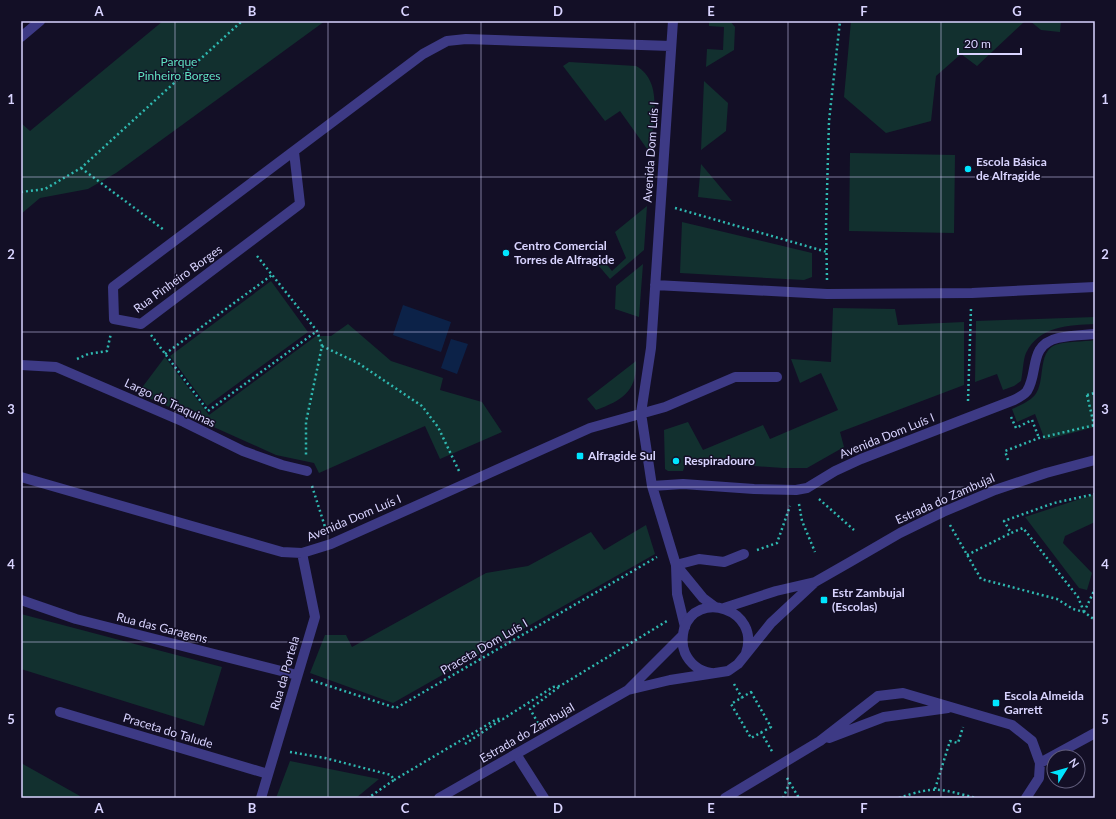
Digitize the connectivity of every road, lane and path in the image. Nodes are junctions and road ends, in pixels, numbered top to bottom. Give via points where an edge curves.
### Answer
1 (40, 21) edge
2 (242, 21) edge
3 (673, 21) edge
4 (840, 21) edge
5 (21, 37) edge
6 (671, 46) junction
7 (294, 152) junction
8 (81, 168) junction
9 (21, 192) edge
10 (661, 204) junction
11 (177, 239) junction
12 (248, 244) junction
13 (827, 252) junction
14 (272, 275) junction
15 (655, 285) junction
16 (1095, 287) edge
17 (827, 294) junction
18 (142, 323) junction
19 (971, 323) dead end
20 (317, 331) junction
21 (1095, 334) edge
22 (322, 346) junction
23 (107, 351) dead end
24 (88, 354) dead end
25 (165, 354) junction
26 (21, 365) edge
27 (777, 377) dead end
28 (968, 386) dead end
29 (1095, 393) edge
30 (1006, 403) junction
31 (642, 413) junction
32 (1095, 425) edge
33 (1095, 429) edge
34 (1039, 438) junction
35 (1008, 460) dead end
36 (1095, 460) edge
37 (307, 472) junction
38 (21, 477) edge
39 (465, 484) junction
40 (652, 486) junction
41 (807, 488) junction
42 (796, 490) junction
43 (1095, 494) edge
44 (943, 512) junction
45 (854, 530) dead end
46 (1010, 533) junction
47 (331, 544) junction
48 (670, 549) junction
49 (815, 552) dead end
50 (302, 553) junction
51 (744, 554) joint
52 (967, 555) junction
53 (676, 565) junction
54 (815, 582) junction
55 (1095, 589) edge
56 (21, 600) edge
57 (720, 608) junction
58 (1084, 612) junction
59 (1095, 620) edge
60 (663, 622) dead end
61 (684, 631) junction
62 (742, 659) junction
63 (715, 673) junction
64 (297, 676) junction
65 (560, 686) junction
66 (628, 690) junction
67 (952, 707) junction
68 (60, 712) dead end
69 (503, 719) junction
70 (761, 732) junction
71 (1095, 733) edge
72 (546, 737) junction
73 (820, 741) junction
74 (958, 743) dead end
75 (465, 744) dead end
76 (290, 752) dead end
77 (516, 754) junction
78 (1040, 763) junction
79 (780, 765) junction
80 (268, 774) junction
81 (394, 780) junction
82 (790, 782) junction
83 (935, 788) junction
84 (261, 798) edge
85 (368, 798) edge
86 (439, 798) edge
87 (544, 798) edge
88 (725, 798) edge
89 (784, 798) edge
90 (799, 798) edge
91 (899, 798) edge
92 (976, 798) edge
93 (1026, 798) edge

1 - 5 street
2 - 8 path
3 - 6 street, Avenida Dom Luís I
4 - 13 path via 829,121
6 - 7 street, Rua Pinheiro Borges via 466,39 447,41 423,54
6 - 10 street, Avenida Dom Luís I
7 - 11 street, Rua Pinheiro Borges
7 - 12 street, Rua Pinheiro Borges via 300,204
8 - 9 path via 45,189
8 - 11 path
10 - 13 path
10 - 15 street, Avenida Dom Luís I
11 - 18 street, Rua Pinheiro Borges via 113,287 114,319
12 - 14 path
12 - 18 street, Rua Pinheiro Borges
13 - 17 path
14 - 20 path
14 - 25 path
15 - 17 street
15 - 31 street, Avenida Dom Luís I via 651,348
16 - 17 street via 972,294
18 - 25 path
19 - 28 path
20 - 22 path
20 - 25 path via 208,411
21 - 30 street, Avenida Dom Luís I via 1056,338 1044,345 1035,357 1032,381 1026,393
22 - 37 path via 306,422
22 - 39 path via 358,363 422,406 438,427
23 - 24 path
26 - 37 street, Largo do Traquinas via 56,367 184,422 242,451
27 - 31 street, Avenida Dom Luís I via 735,378 664,407
29 - 33 path, bridge via 1087,395
30 - 34 path via 1016,428 1032,420
30 - 41 street, Avenida Dom Luís I via 861,459
31 - 39 street, Avenida Dom Luís I via 590,428
31 - 40 street, Avenida Dom Luís I
32 - 34 path
34 - 35 path via 1005,451
36 - 44 street, Estrada do Zambujal via 995,490
37 - 47 path
38 - 50 street, Avenida Dom Luís I via 282,552
39 - 47 street, Avenida Dom Luís I
40 - 42 street, Avenida Dom Luís I via 683,484
40 - 48 street, Avenida Dom Luís I
41 - 42 street, Avenida Dom Luís I
41 - 45 path
42 - 49 path via 802,521
42 - 51 path via 777,543
43 - 46 path via 1054,503 1004,521
44 - 52 path
44 - 54 street, Estrada do Zambujal via 900,533
46 - 52 path
46 - 58 path via 1023,528 1078,597
47 - 50 street, Avenida Dom Luís I
48 - 53 street, Avenida Dom Luís I
48 - 64 path, Praceta Dom Luís I via 396,708
50 - 64 street, Rua da Portela via 315,617
51 - 53 street via 724,562 699,559
52 - 58 path via 982,579 1057,599 1073,609
53 - 57 street, Avenida Dom Luís I via 703,598
53 - 61 street, Avenida Dom Luís I via 677,594
54 - 57 street, Estrada do Zambujal
54 - 62 street, Estrada do Zambujal via 771,623
55 - 58 path
56 - 64 street, Rua das Garagens via 76,619
57 - 61 street, Estrada do Zambujal via 705,608 696,613
57 - 62 street via 739,618 744,625 748,642
58 - 59 path
60 - 65 path
61 - 63 street via 682,645 690,662 697,668
61 - 66 street, Estrada do Zambujal
62 - 63 street, Estrada do Zambujal via 728,671
63 - 66 street, Estrada do Zambujal
64 - 80 street, Rua da Portela
65 - 69 path via 553,687
65 - 72 path via 530,709
66 - 72 street, Estrada do Zambujal
67 - 73 street via 884,717
67 - 73 street via 903,693 878,696
67 - 78 street via 1012,725 1032,740
68 - 80 street, Praceta do Talude
69 - 75 path
69 - 81 path via 497,719
70 - 70 path via 771,727 751,692 731,704 750,738
70 - 79 path
71 - 78 street
72 - 77 street, Estrada do Zambujal
73 - 79 street
74 - 83 path via 950,741
76 - 81 path via 391,775
77 - 86 street, Estrada do Zambujal
77 - 87 street
78 - 93 street via 1039,778
79 - 82 path
79 - 88 street
80 - 84 street, Rua da Portela
81 - 85 path
82 - 89 path
82 - 90 path
83 - 91 path
83 - 92 path

